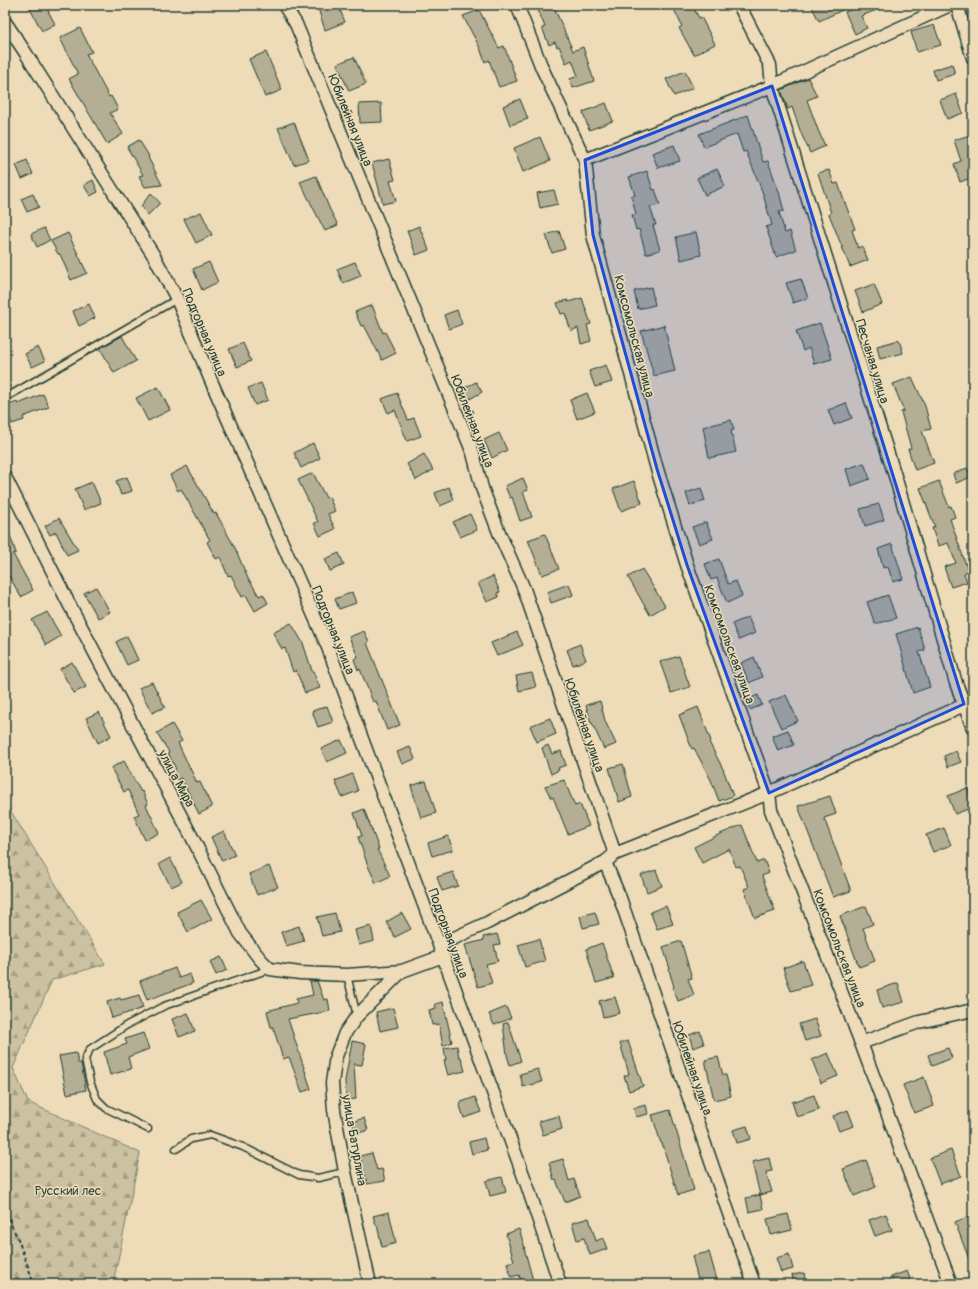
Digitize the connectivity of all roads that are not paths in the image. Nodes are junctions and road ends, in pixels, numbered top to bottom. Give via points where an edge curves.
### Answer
1 (284, 5) edge
2 (517, 5) edge
3 (739, 5) edge
4 (950, 5) edge
5 (957, 5) edge
6 (5, 22) edge
7 (973, 58) edge
8 (772, 86) junction
9 (585, 160) junction
10 (177, 299) junction
11 (5, 398) edge
12 (5, 477) edge
13 (969, 702) edge
14 (973, 728) edge
15 (768, 793) junction
16 (615, 854) junction
17 (605, 862) junction
18 (441, 951) junction
19 (270, 969) junction
20 (402, 971) junction
21 (348, 975) junction
22 (973, 1010) edge
23 (357, 1016) junction
24 (861, 1043) junction
25 (148, 1129) dead end
26 (176, 1149) dead end
27 (346, 1172) junction
28 (370, 1284) edge
29 (560, 1284) edge
30 (754, 1284) edge
31 (951, 1284) edge

1 - 16 street, Юбилейная улица via 296,24 473,453 482,488 524,588
2 - 9 street, Комсомольская улица via 542,68
3 - 8 street, Песчаная улица via 770,65
4 - 8 street
5 - 7 street
6 - 10 street, Подгорная улица via 154,256
8 - 9 street
8 - 13 street, Песчаная улица via 892,468 956,683
9 - 15 street, Комсомольская улица via 593,235 657,469 687,565
10 - 11 lane
10 - 18 street, Подгорная улица via 327,645
12 - 19 street, улица Мира via 240,933
13 - 14 street, Песчаная улица
13 - 15 street, улица Батурлина
15 - 16 street, улица Батурлина
15 - 24 street, Комсомольская улица via 771,810
16 - 17 street, улица Батурлина
17 - 18 street, улица Батурлина via 487,923
17 - 30 street, Юбилейная улица via 620,898
18 - 20 street, улица Батурлина
18 - 29 street, Подгорная улица via 528,1188
19 - 21 street
19 - 25 lane via 164,1006 90,1050 85,1059 97,1099 106,1108
20 - 21 street
20 - 23 street, улица Батурлина
21 - 23 lane
22 - 24 street via 919,1022
23 - 27 street, улица Батурлина via 345,1033 336,1056 332,1083 334,1110
24 - 31 street, Комсомольская улица
26 - 27 lane via 191,1139 210,1135 243,1147 299,1175 318,1178
27 - 28 street, улица Батурлина

